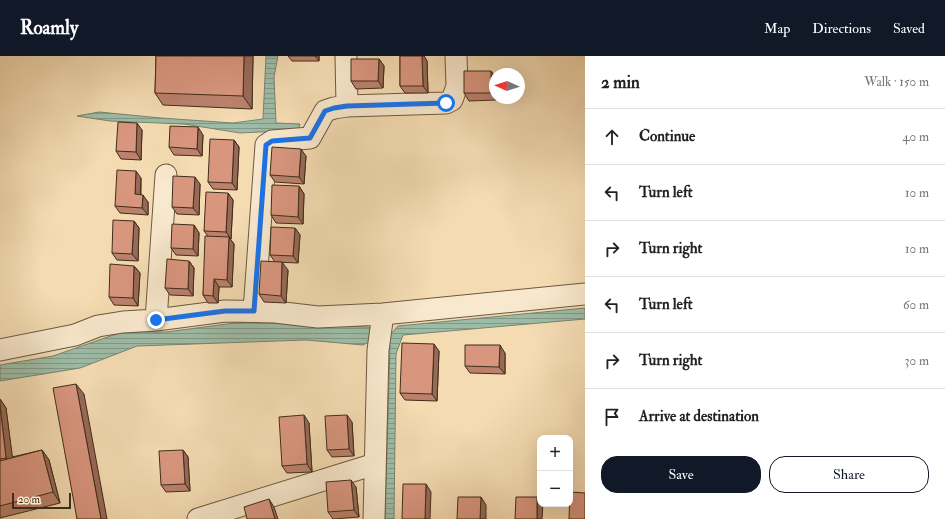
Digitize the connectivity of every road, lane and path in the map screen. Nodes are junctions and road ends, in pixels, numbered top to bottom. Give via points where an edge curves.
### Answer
1 (346, 56) edge
2 (456, 56) edge
3 (347, 106) junction
4 (166, 175) dead end
5 (585, 294) edge
6 (254, 311) junction
7 (383, 314) junction
8 (156, 320) junction
9 (0, 350) edge
10 (375, 464) junction
11 (198, 519) edge
12 (374, 519) edge

1 - 3 street
2 - 3 street via 457,86 452,100 446,103
3 - 6 street via 325,111 310,138 272,141 266,145
4 - 8 street
5 - 7 street
6 - 7 street via 318,317
6 - 8 street via 225,311
7 - 10 street via 378,350
8 - 9 street via 98,326 74,335
10 - 11 street
10 - 12 street

